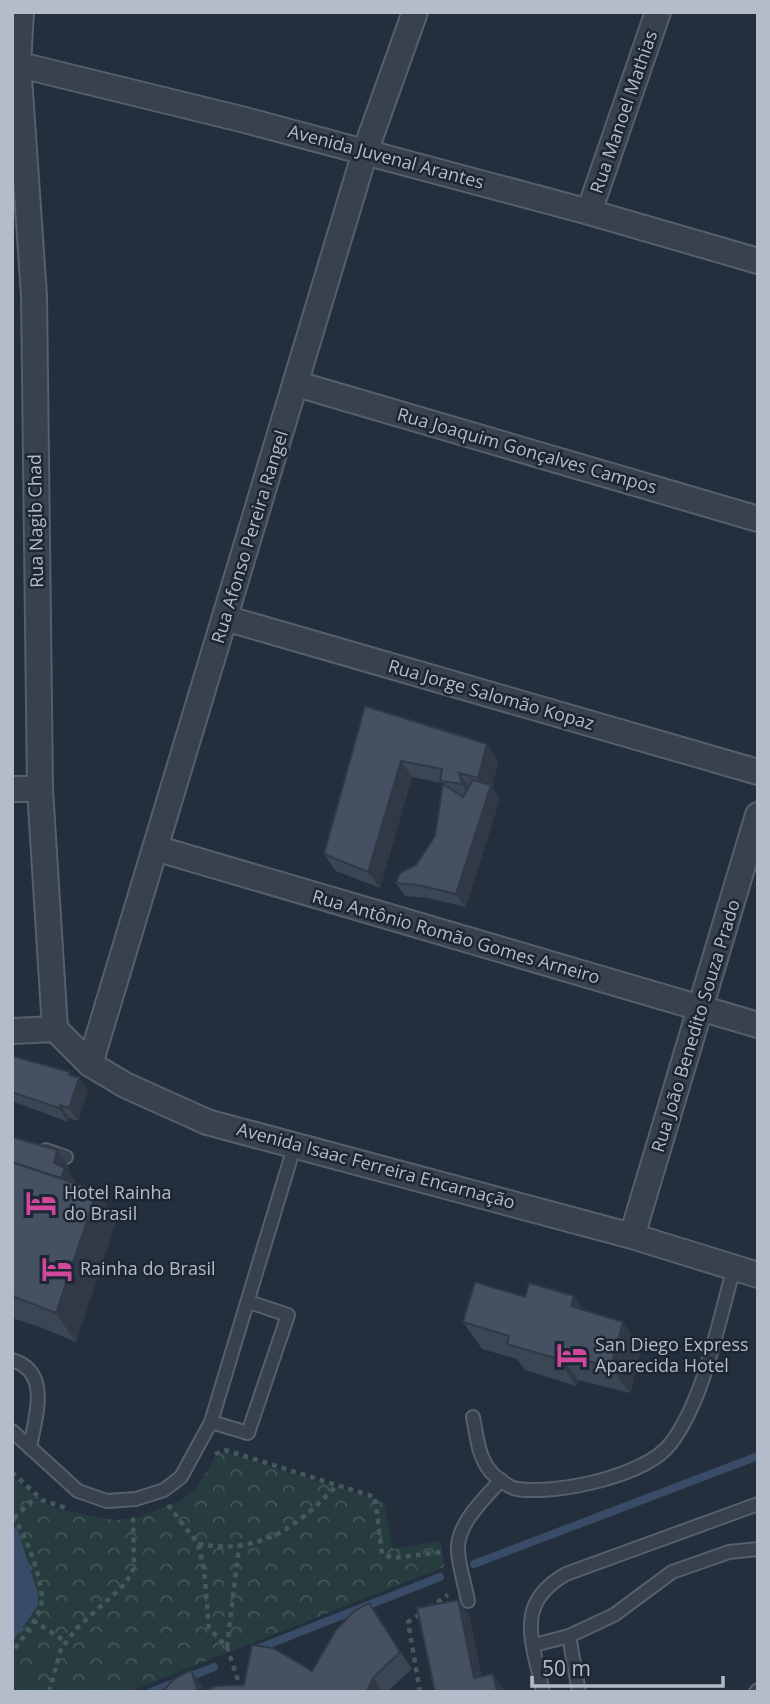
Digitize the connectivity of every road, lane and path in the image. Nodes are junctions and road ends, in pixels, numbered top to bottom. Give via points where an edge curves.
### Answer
1 (21, 12) edge
2 (415, 12) edge
3 (658, 12) edge
4 (15, 63) edge
5 (365, 152) junction
6 (589, 212) junction
7 (758, 261) edge
8 (23, 295) edge
9 (297, 384) junction
10 (758, 519) edge
11 (24, 542) edge
12 (225, 618) junction
13 (758, 772) edge
14 (12, 789) edge
15 (40, 789) junction
16 (758, 815) edge
17 (155, 848) junction
18 (702, 1010) junction
19 (758, 1025) edge
20 (55, 1029) junction
21 (12, 1031) edge
22 (90, 1064) junction
23 (295, 1143) junction
24 (34, 1146) edge
25 (66, 1157) dead end
26 (632, 1236) junction
27 (734, 1268) junction
28 (758, 1275) edge
29 (249, 1302) junction
30 (12, 1360) edge
31 (473, 1417) dead end
32 (211, 1422) junction
33 (12, 1431) edge
34 (30, 1448) junction
35 (211, 1461) dead end
36 (12, 1472) edge
37 (501, 1480) junction
38 (337, 1485) junction
39 (37, 1496) junction
40 (176, 1501) dead end
41 (758, 1503) edge
42 (167, 1504) junction
43 (156, 1509) dead end
44 (76, 1510) dead end
45 (125, 1517) dead end
46 (13, 1518) edge
47 (198, 1544) junction
48 (239, 1547) junction
49 (458, 1548) junction
50 (758, 1549) edge
51 (464, 1584) junction
52 (468, 1601) dead end
53 (33, 1620) junction
54 (569, 1636) junction
55 (66, 1642) junction
56 (534, 1645) junction
57 (227, 1647) junction
58 (12, 1653) edge
59 (241, 1690) edge
60 (48, 1692) edge
61 (420, 1692) edge
62 (543, 1692) edge
63 (579, 1692) edge

1 - 4 street, Rua Nagib Chad
2 - 5 street, Rua Afonso Pereira Rangel
3 - 6 street, Rua Manoel Mathias
4 - 5 street, Avenida Juvenal Arantes
4 - 8 street, Rua Nagib Chad
5 - 6 street, Avenida Juvenal Arantes
5 - 9 street, Rua Afonso Pereira Rangel
6 - 7 street, Avenida Juvenal Arantes
8 - 11 street, Rua Nagib Chad
9 - 10 street, Rua Joaquim Gonçalves Campos
9 - 12 street, Rua Afonso Pereira Rangel
11 - 15 street, Rua Nagib Chad
12 - 13 street, Rua Jorge Salomão Kopaz
12 - 17 street, Rua Afonso Pereira Rangel
14 - 15 street
15 - 20 street, Rua Nagib Chad
16 - 18 street, Rua João Benedito Souza Prado
17 - 18 street, Rua Antônio Romão Gomes Arneiro
17 - 22 street, Rua Afonso Pereira Rangel
18 - 19 street, Rua Antônio Romão Gomes Arneiro
18 - 26 street, Rua João Benedito Souza Prado
20 - 21 street
20 - 22 street, Avenida Isaac Ferreira Encarnação
22 - 23 street, Avenida Isaac Ferreira Encarnação via 207,1122
23 - 26 street, Avenida Isaac Ferreira Encarnação
23 - 29 lane
24 - 25 lane
26 - 27 street, Avenida Isaac Ferreira Encarnação
27 - 28 street, Avenida Isaac Ferreira Encarnação
27 - 37 lane via 701,1380 670,1446 637,1469 554,1489 514,1489
29 - 32 lane
29 - 32 lane via 288,1315 247,1433
30 - 34 lane via 31,1370 37,1380
31 - 37 lane via 480,1453
32 - 34 lane via 181,1477 164,1490 136,1499 107,1501 78,1491
33 - 34 lane
35 - 38 path via 217,1451 225,1450
36 - 39 path
37 - 49 lane via 474,1511
38 - 48 path via 312,1512 284,1531
38 - 49 path via 375,1497 382,1554 393,1558
39 - 44 path
39 - 46 path
40 - 42 path
41 - 56 lane via 546,1585 530,1618
42 - 43 path
42 - 47 path
45 - 55 path via 134,1516 134,1568 125,1584
46 - 53 path via 21,1527 42,1591 41,1607
47 - 48 path
47 - 57 path via 209,1628
48 - 57 path
49 - 51 lane
50 - 54 lane via 729,1552 672,1572 614,1615
51 - 52 lane
51 - 61 path via 408,1622
53 - 55 path
53 - 58 path
54 - 56 lane
54 - 63 lane
55 - 60 path
56 - 62 lane
57 - 59 path

